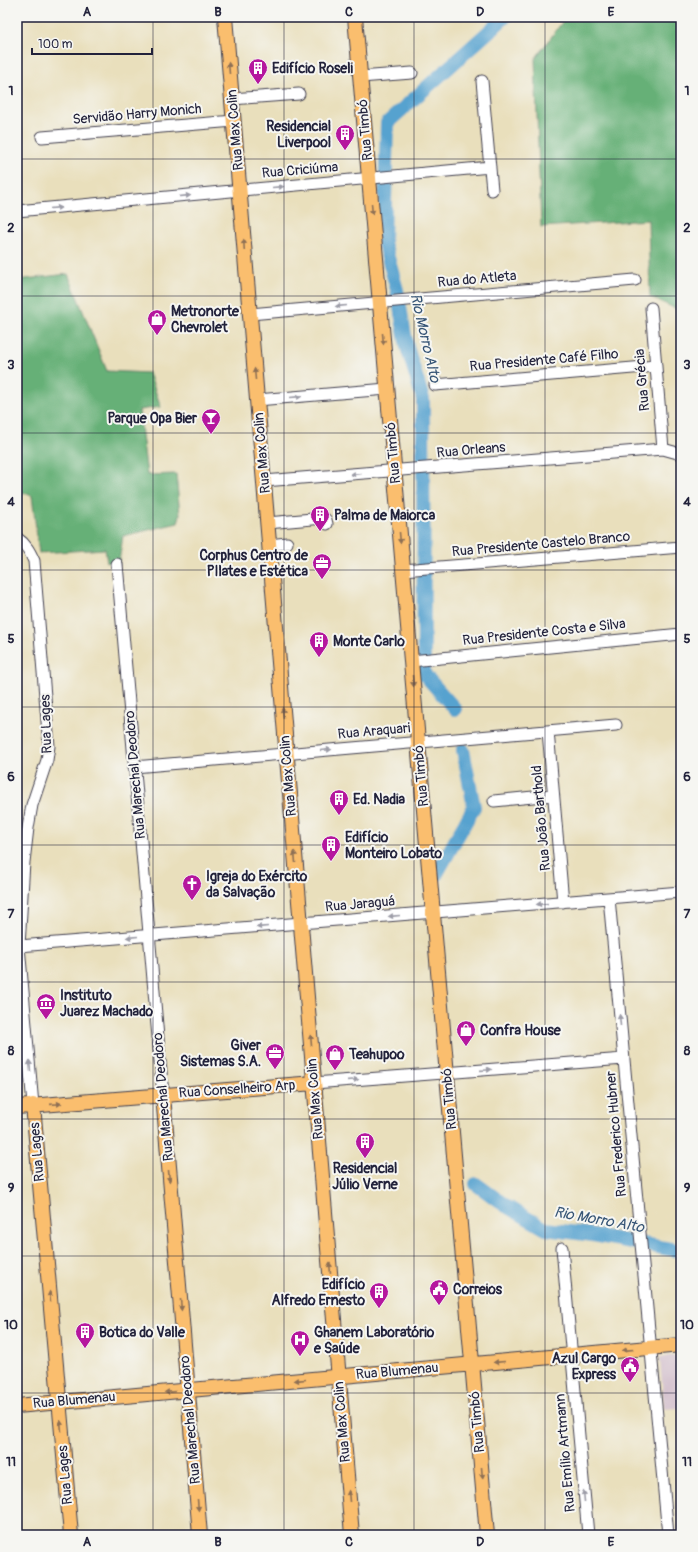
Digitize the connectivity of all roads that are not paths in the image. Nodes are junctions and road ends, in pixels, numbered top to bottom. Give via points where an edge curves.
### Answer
1 (225, 17) edge
2 (355, 17) edge
3 (412, 73) dead end
4 (360, 77) junction
5 (482, 81) dead end
6 (299, 94) dead end
7 (232, 99) junction
8 (234, 121) junction
9 (42, 137) dead end
10 (490, 167) junction
11 (373, 178) junction
12 (240, 190) junction
13 (492, 190) dead end
14 (17, 211) edge
15 (634, 280) dead end
16 (383, 302) junction
17 (651, 308) dead end
18 (250, 314) junction
19 (656, 366) junction
20 (434, 385) dead end
21 (387, 389) junction
22 (257, 400) junction
23 (663, 449) junction
24 (681, 454) edge
25 (395, 471) junction
26 (264, 481) junction
27 (267, 523) junction
28 (328, 524) dead end
29 (17, 538) edge
30 (287, 543) dead end
31 (269, 545) junction
32 (681, 547) edge
33 (116, 564) dead end
34 (409, 570) junction
35 (681, 634) edge
36 (414, 661) junction
37 (616, 725) dead end
38 (548, 731) junction
39 (418, 742) junction
40 (287, 754) junction
41 (134, 767) junction
42 (554, 795) junction
43 (494, 801) dead end
44 (681, 892) edge
45 (609, 898) junction
46 (563, 902) junction
47 (433, 913) junction
48 (301, 923) junction
49 (149, 936) junction
50 (18, 946) edge
51 (624, 1059) junction
52 (447, 1073) junction
53 (314, 1083) junction
54 (162, 1095) junction
55 (33, 1105) junction
56 (17, 1107) edge
57 (562, 1248) dead end
58 (681, 1345) edge
59 (651, 1348) junction
60 (572, 1355) junction
61 (472, 1364) junction
62 (339, 1376) junction
63 (188, 1390) junction
64 (59, 1402) junction
65 (17, 1406) edge
66 (71, 1535) edge
67 (200, 1535) edge
68 (352, 1535) edge
69 (487, 1535) edge
70 (588, 1535) edge
71 (668, 1535) edge

7 -> 1 main road, Rua Max Colin
2 - 4 main road, Rua Timbó
3 - 4 street
4 - 11 main road, Rua Timbó
5 - 10 street
6 - 7 street
7 - 8 main road, Rua Max Colin
8 - 9 street, Servidão Harry Monich
8 - 12 main road, Rua Max Colin
10 - 11 street, Rua Criciúma
10 - 13 street
12 -> 11 street, Rua Criciúma
11 -> 16 main road, Rua Timbó
14 -> 12 street, Rua Criciúma
18 -> 12 main road, Rua Max Colin
15 - 16 street, Rua do Atleta
16 -> 18 street, Rua do Atleta
16 -> 21 main road, Rua Timbó
17 - 19 street, Rua Grécia
22 -> 18 main road, Rua Max Colin
19 - 20 street, Rua Presidente Café Filho
19 - 23 street, Rua Grécia
22 -> 21 street
21 - 25 main road, Rua Timbó
22 - 26 main road, Rua Max Colin
23 - 24 street, Rua Orleans
23 - 25 street, Rua Orleans
25 -> 26 street, Rua Orleans
25 -> 34 main road, Rua Timbó
26 - 27 main road, Rua Max Colin
27 - 28 street via 324,518
27 - 31 main road, Rua Max Colin
29 - 50 street, Rua Lages via 34,561 49,746 28,828
30 - 31 street
40 -> 31 main road, Rua Max Colin
32 - 34 street, Rua Presidente Castelo Branco
33 - 41 street, Rua Marechal Deodoro
34 - 36 main road, Rua Timbó
35 - 36 street, Rua Presidente Costa e Silva
36 -> 39 main road, Rua Timbó
37 - 38 street, Rua Araquari
38 - 39 street, Rua Araquari
38 - 42 street, Rua João Barthold
40 -> 39 street, Rua Araquari
39 - 47 main road, Rua Timbó
40 - 41 street, Rua Araquari
48 -> 40 main road, Rua Max Colin
41 - 49 street, Rua Marechal Deodoro
42 - 43 street
42 - 46 street, Rua João Barthold
44 - 45 street, Rua Jaraguá
45 - 46 street, Rua Jaraguá
51 -> 45 street, Rua Frederico Hubner
46 -> 47 street, Rua Jaraguá
47 -> 48 street, Rua Jaraguá
47 - 52 main road, Rua Timbó
48 -> 49 street, Rua Jaraguá
53 -> 48 main road, Rua Max Colin
49 -> 50 street, Rua Jaraguá
49 - 54 street, Rua Marechal Deodoro
55 -> 50 street, Rua Lages
52 -> 51 street, Rua Conselheiro Arp
51 - 59 street, Rua Frederico Hubner
53 -> 52 street, Rua Conselheiro Arp
52 - 61 main road, Rua Timbó
53 - 54 main road, Rua Conselheiro Arp
62 -> 53 main road, Rua Max Colin
55 -> 54 main road, Rua Conselheiro Arp
54 -> 63 main road, Rua Marechal Deodoro
55 - 56 main road, Rua Conselheiro Arp
64 -> 55 main road, Rua Lages
57 - 60 street, Rua Emílio Artmann
58 - 59 main road, Rua Blumenau
59 -> 60 main road, Rua Blumenau
59 - 71 street, Rua Frederico Hubner
60 -> 61 main road, Rua Blumenau
70 -> 60 street, Rua Emílio Artmann
61 - 62 main road, Rua Blumenau
61 -> 69 main road, Rua Timbó
62 -> 63 main road, Rua Blumenau
68 -> 62 main road, Rua Max Colin
63 -> 64 main road, Rua Blumenau
63 -> 67 main road, Rua Marechal Deodoro
64 - 65 main road, Rua Blumenau
66 -> 64 main road, Rua Lages

